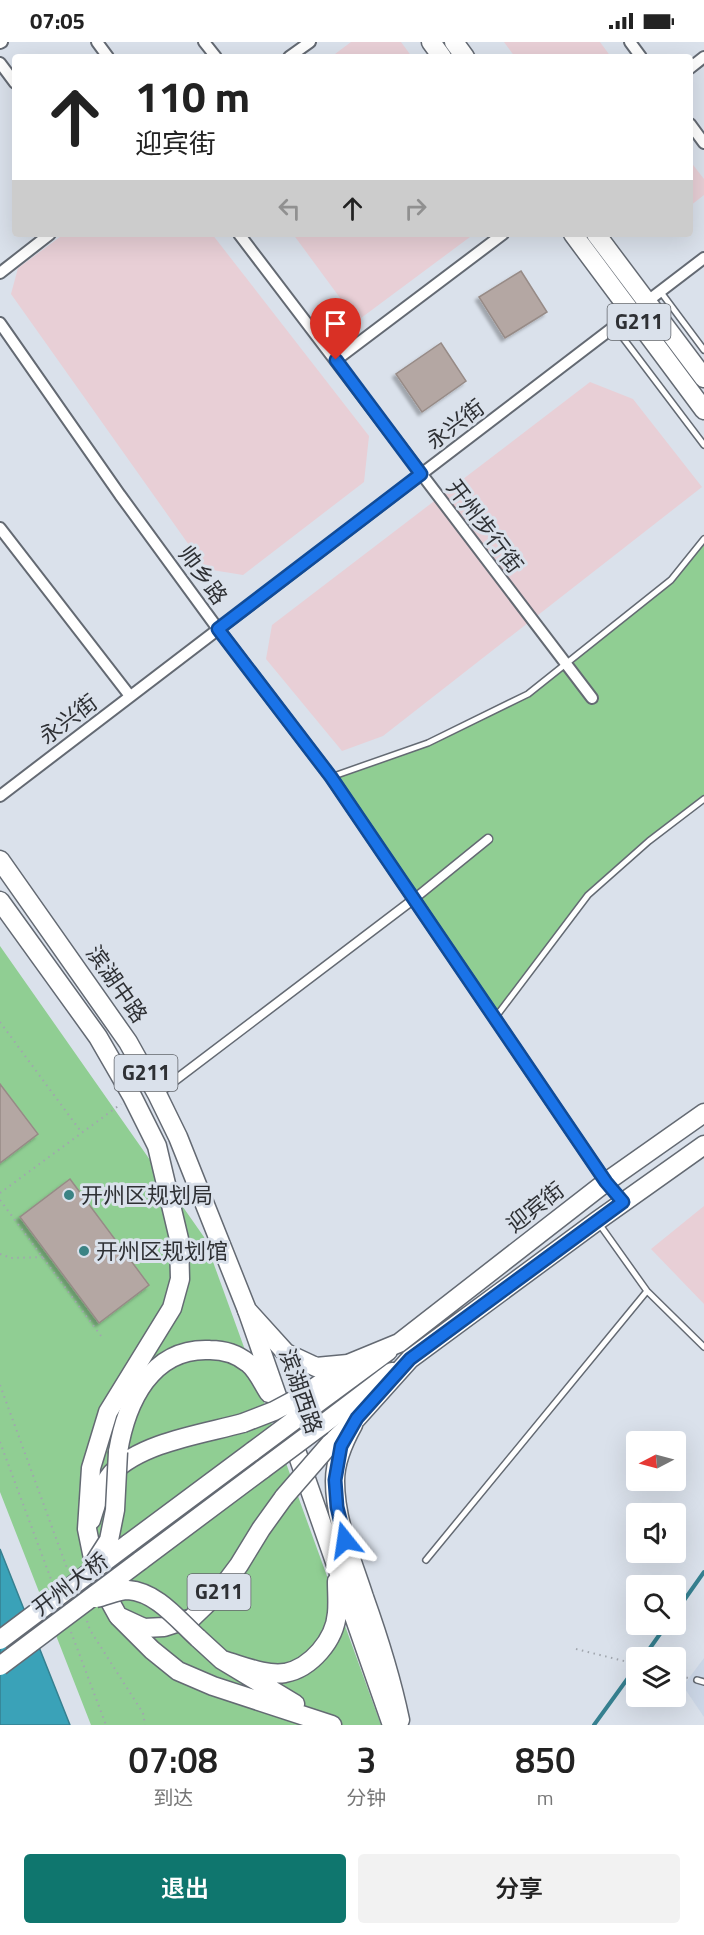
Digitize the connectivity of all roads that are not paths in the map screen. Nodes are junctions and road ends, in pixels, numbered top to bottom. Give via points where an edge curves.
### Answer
1 (204, 42) edge
2 (310, 42) edge
3 (214, 54) edge
4 (293, 54) edge
5 (0, 63) edge
6 (12, 79) edge
7 (693, 128) edge
8 (704, 143) edge
9 (46, 237) edge
10 (240, 237) edge
11 (499, 237) edge
12 (575, 237) edge
13 (599, 237) edge
14 (704, 258) edge
15 (0, 273) edge
16 (653, 297) junction
17 (632, 313) junction
18 (0, 323) edge
19 (615, 326) junction
20 (704, 350) edge
21 (336, 360) junction
22 (704, 378) edge
23 (704, 410) edge
24 (704, 446) edge
25 (421, 474) junction
26 (0, 528) edge
27 (704, 539) edge
28 (218, 629) junction
29 (566, 663) junction
30 (130, 696) junction
31 (592, 698) dead end
32 (331, 777) junction
33 (0, 796) edge
34 (704, 799) edge
35 (488, 839) dead end
36 (0, 860) edge
37 (414, 899) junction
38 (0, 901) edge
39 (495, 1018) junction
40 (157, 1094) junction
41 (704, 1113) edge
42 (704, 1145) edge
43 (606, 1182) junction
44 (623, 1202) junction
45 (597, 1221) junction
46 (647, 1291) junction
47 (247, 1310) junction
48 (399, 1343) junction
49 (704, 1347) edge
50 (410, 1359) junction
51 (348, 1364) junction
52 (308, 1401) junction
53 (284, 1414) junction
54 (357, 1418) junction
55 (87, 1529) junction
56 (426, 1560) dead end
57 (336, 1565) junction
58 (78, 1574) junction
59 (88, 1600) junction
60 (118, 1616) junction
61 (0, 1640) edge
62 (222, 1660) junction
63 (0, 1666) edge
64 (697, 1680) road end
65 (704, 1682) edge
66 (331, 1724) edge
67 (392, 1725) edge
68 (402, 1725) edge

1 - 3 street
2 - 4 street
5 - 6 street
7 - 8 street
9 - 15 street
10 - 21 street, 开州步行街
11 - 21 street
12 - 17 main road, G211
13 - 16 main road, G211
14 - 16 street, 永兴街
16 - 17 street, 永兴街
16 - 20 lane
16 - 22 main road, G211
17 - 19 street, 永兴街
17 - 23 main road, G211
18 - 28 street, 帅乡路
19 - 24 lane
19 - 25 street, 永兴街
21 - 25 street, 开州步行街
25 - 28 street, 永兴街
25 - 29 street, 开州步行街
26 - 30 street
27 - 29 lane via 671,580
28 - 30 street, 永兴街
28 - 32 street, 帅乡路
29 - 31 street, 开州步行街
29 - 32 lane via 528,694 428,743
30 - 33 street, 永兴街
32 - 37 street, 帅乡路
34 - 39 lane via 588,895
35 - 37 street
36 - 40 main road, 滨湖中路 / G211 via 128,1042
37 - 39 street, 帅乡路
37 - 40 street
38 - 55 main road, 滨湖中路 / G211 via 98,1037 132,1095 157,1146 178,1239 180,1279 172,1308 108,1412 91,1468
39 - 43 street, 帅乡路
40 - 47 main road, 滨湖中路 / G211
41 - 43 main road, 迎宾街 / G211
42 - 44 main road, G211
43 - 44 street, 帅乡路
43 - 48 main road, 迎宾街 / G211
44 - 45 main road, G211
45 - 46 lane
45 - 50 main road, G211
46 - 49 lane
46 - 56 lane
47 - 51 main road, G211 via 286,1353 316,1367
47 - 53 main road, 滨湖西路
48 - 51 main road, G211
48 - 52 main road
50 - 54 main road, G211
50 - 59 main road, 开州大桥, bridge
51 - 52 main road
52 - 55 main road, bridge via 174,1441 128,1460 112,1473 100,1492
52 - 58 main road, 开州大桥, bridge via 253,1451 128,1544
53 - 57 main road, 滨湖西路
53 - 58 main road, bridge via 250,1364 235,1355 198,1349 173,1355 156,1368 129,1409 122,1430 109,1540
54 - 60 main road, G211, bridge via 284,1497 218,1593 192,1618 164,1628 144,1628
54 - 68 main road via 341,1446 335,1480 337,1507 389,1669
55 - 60 main road, G211 via 97,1578
57 - 62 main road via 337,1616 327,1642 310,1661 285,1673 265,1672
57 - 67 main road, 滨湖西路
58 - 61 main road, 开州大桥, bridge
59 - 62 main road, bridge via 127,1590 148,1595
59 - 63 main road, 开州大桥, bridge
60 - 66 main road via 178,1671
62 - 66 main road
64 - 65 lane

